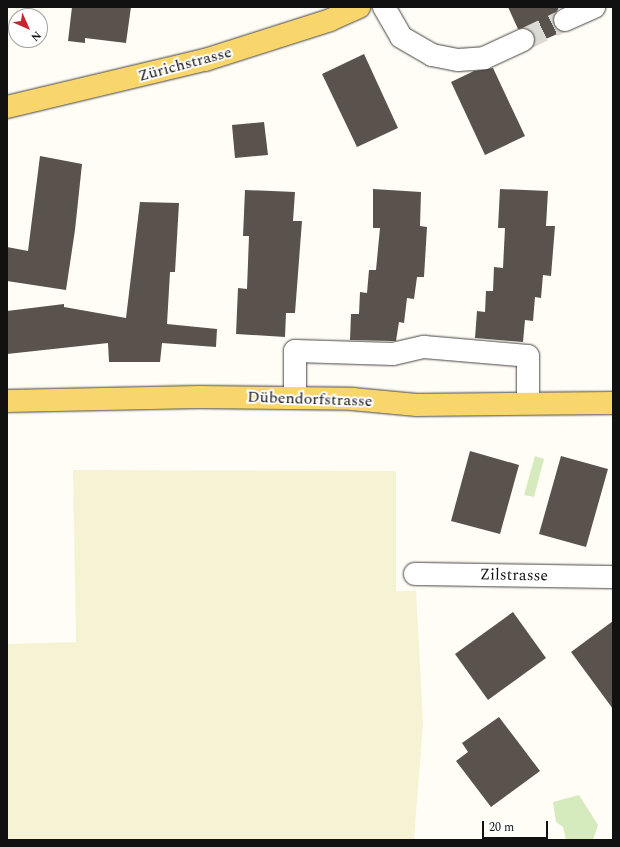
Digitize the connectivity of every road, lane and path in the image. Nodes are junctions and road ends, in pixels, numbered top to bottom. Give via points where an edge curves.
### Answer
1 (358, 7) edge
2 (384, 7) edge
3 (594, 7) edge
4 (566, 20) tunnel mouth
5 (523, 40) tunnel mouth
6 (7, 107) edge
7 (295, 398) junction
8 (7, 402) edge
9 (528, 403) junction
10 (613, 403) edge
11 (415, 574) dead end
12 (613, 577) edge

1 - 6 main road, Zürichstrasse via 330,20 205,60
2 - 5 street via 401,37 432,55 458,60 484,58
3 - 4 street
7 - 8 main road, Dübendorfstrasse via 166,397
7 - 9 main road, Dübendorfstrasse via 352,399 417,405
7 - 9 street via 295,351 393,354 424,347 528,356
9 - 10 main road, Dübendorfstrasse
11 - 12 street, Zilstrasse

